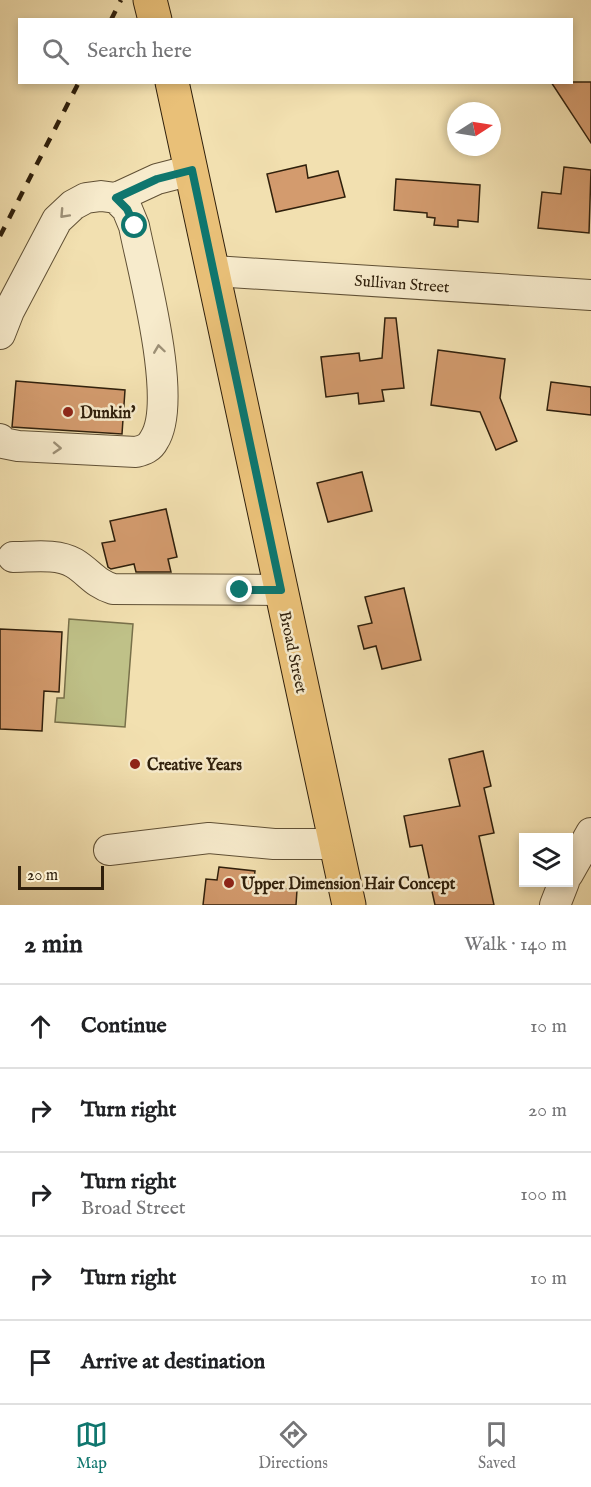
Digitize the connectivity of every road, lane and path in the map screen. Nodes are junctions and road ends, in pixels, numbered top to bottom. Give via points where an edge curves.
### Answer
1 (172, 84) edge
2 (192, 170) junction
3 (116, 198) junction
4 (214, 271) junction
5 (591, 295) edge
6 (0, 334) edge
7 (0, 439) edge
8 (13, 557) dead end
9 (281, 590) junction
10 (591, 833) edge
11 (336, 844) junction
12 (109, 849) dead end
13 (573, 865) edge
14 (562, 887) edge
15 (349, 905) edge
16 (555, 905) edge

1 - 2 main road, Broad Street
2 - 3 street via 157,179
2 - 4 main road, Broad Street
3 -> 6 street via 87,198 57,220
7 -> 3 street via 18,446 136,452 146,450 154,441 163,413 160,350 135,226
4 - 5 street, Sullivan Street
4 - 9 main road, Broad Street
8 - 9 street via 62,557 100,585 113,589
9 - 11 main road, Broad Street
10 - 13 street
11 - 12 street via 209,838
11 - 15 main road, Broad Street
14 - 16 street

